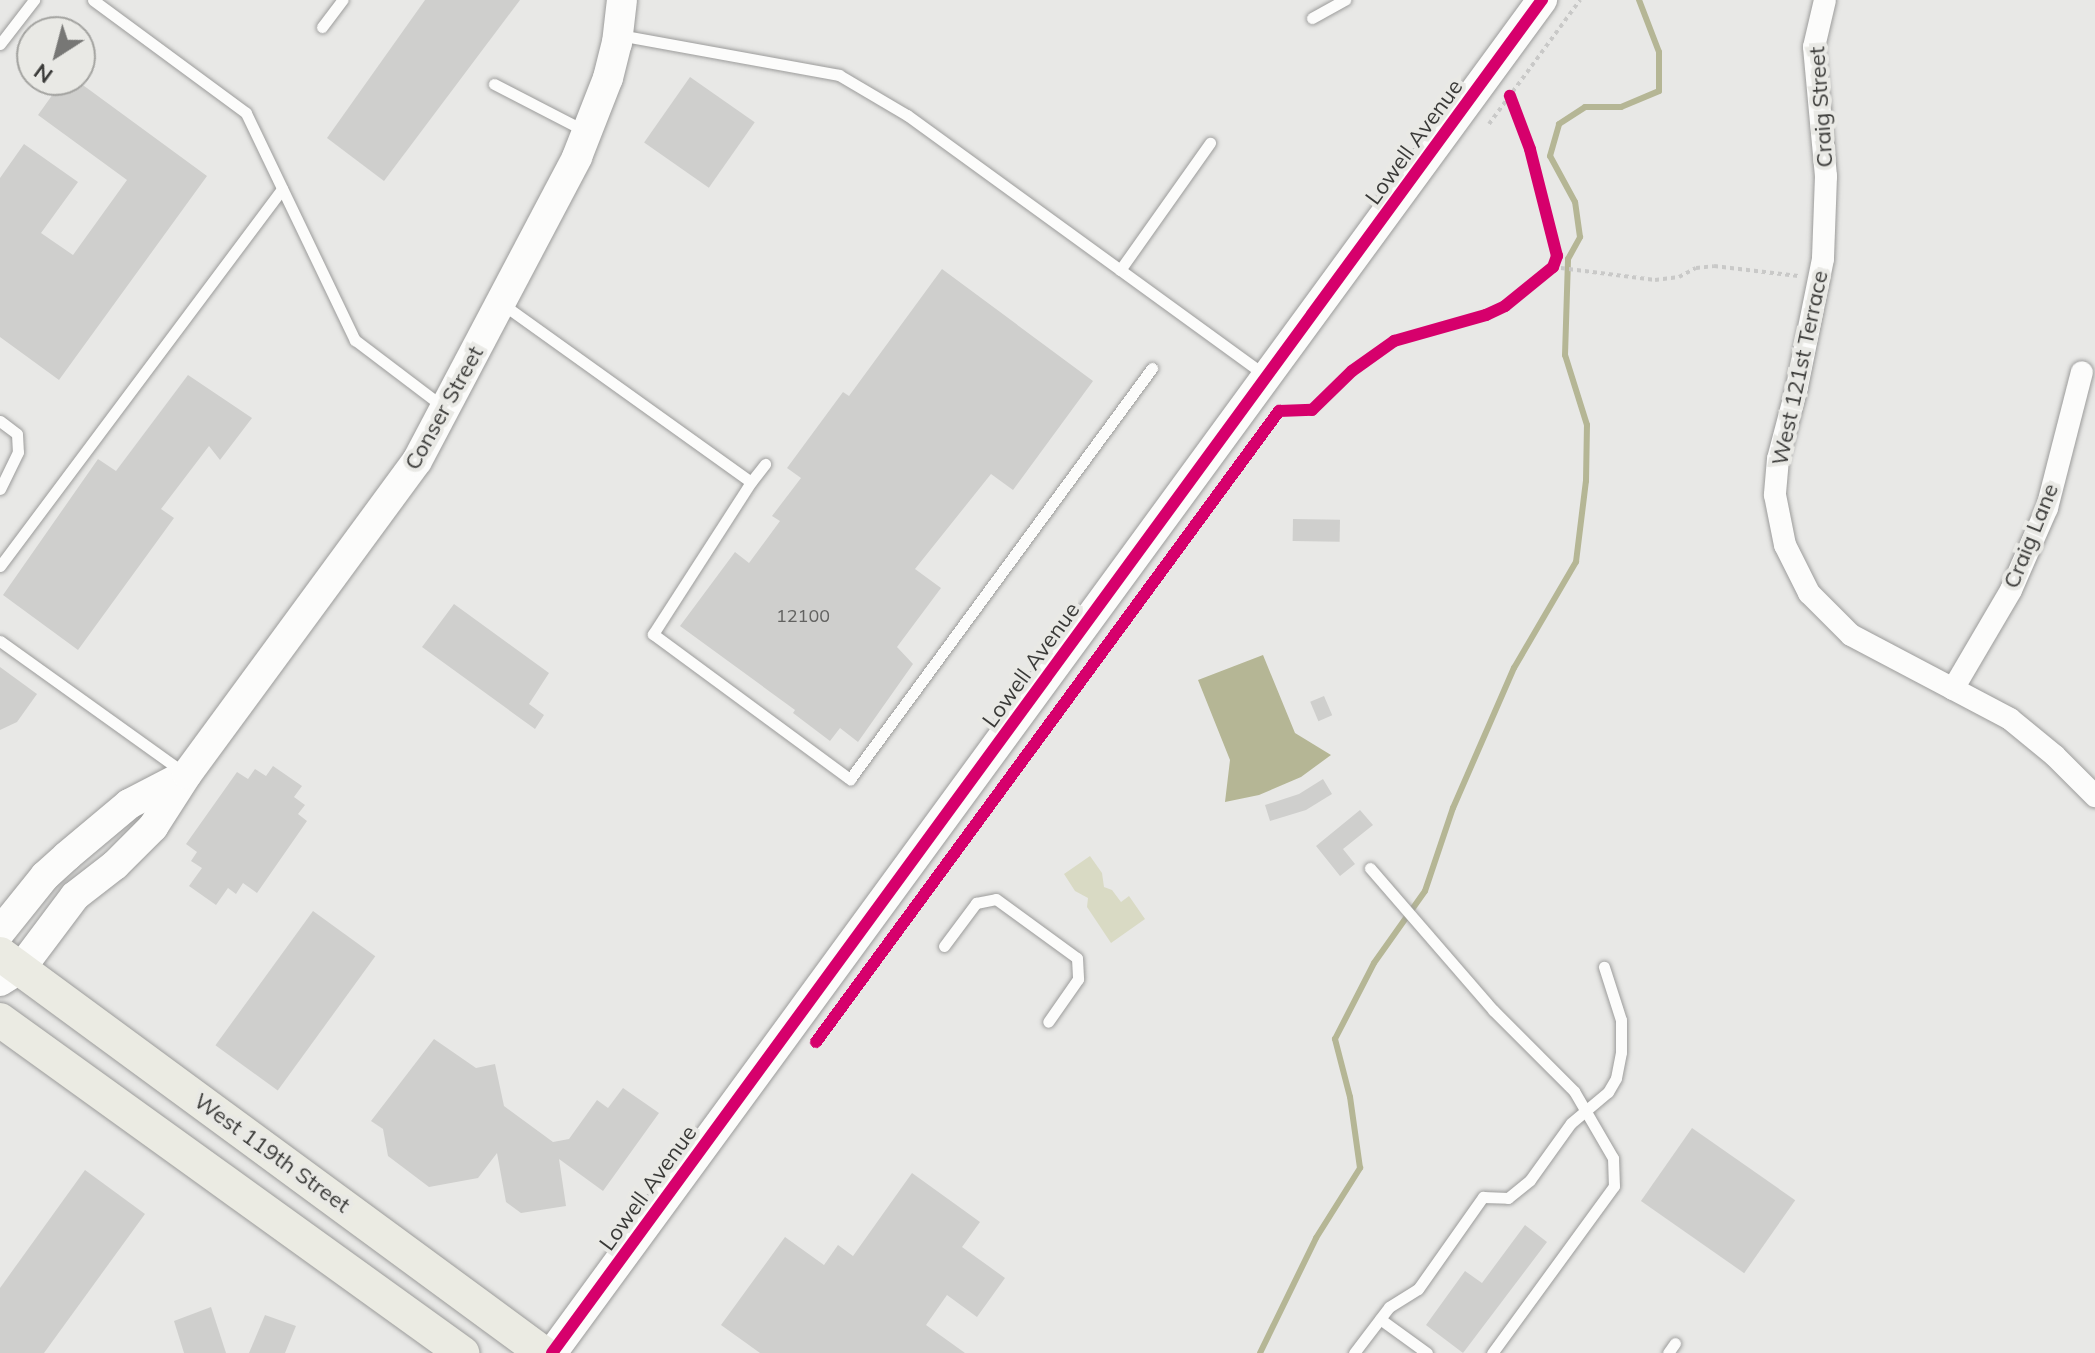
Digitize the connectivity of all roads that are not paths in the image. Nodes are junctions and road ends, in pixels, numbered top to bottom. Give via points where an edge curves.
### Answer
1 (34, 0) edge
2 (93, 0) edge
3 (342, 0) edge
4 (622, 0) edge
5 (1345, 0) edge
6 (1542, 0) edge
7 (1825, 0) edge
8 (1312, 18) dead end
9 (322, 27) dead end
10 (618, 35) junction
11 (0, 44) edge
12 (494, 84) dead end
13 (587, 133) junction
14 (1210, 143) dead end
15 (282, 189) junction
16 (1824, 215) joint
17 (1120, 270) junction
18 (500, 302) junction
19 (1152, 368) dead end
20 (2082, 372) dead end
21 (1267, 377) junction
22 (446, 409) junction
23 (0, 421) edge
24 (765, 464) dead end
25 (751, 482) junction
26 (0, 489) edge
27 (0, 566) edge
28 (0, 641) edge
29 (1953, 689) junction
30 (187, 774) junction
31 (2095, 796) edge
32 (1370, 868) dead end
33 (0, 932) edge
34 (944, 946) dead end
35 (1604, 967) dead end
36 (7, 968) edge
37 (0, 1020) edge
38 (1048, 1022) dead end
39 (1586, 1113) junction
40 (1380, 1319) junction
41 (462, 1353) edge
42 (543, 1353) edge
43 (552, 1353) edge
44 (1354, 1353) edge
45 (1427, 1353) edge
46 (1492, 1353) edge

1 - 11 lane
2 - 15 lane via 246,113
3 - 9 lane
4 - 10 street, Conser Street
5 - 8 lane
6 - 21 street, Lowell Avenue
7 - 16 street, Craig Street via 1814,47 1822,104
10 - 13 street, Conser Street
10 - 17 lane via 839,75 907,115
12 - 13 lane
13 - 18 street, Conser Street
14 - 17 lane
15 - 22 lane via 355,340
15 - 27 lane
16 - 29 street, West 121st Terrace via 1819,280 1778,459 1775,495 1785,545 1809,593 1851,635
17 - 21 lane
18 - 22 street, Conser Street
18 - 25 lane
19 - 25 lane via 850,779 653,634
20 - 29 street, Craig Lane via 2047,508 2011,590
21 - 43 street, Lowell Avenue
22 - 30 street, Conser Street via 385,508
23 - 26 lane via 17,434 18,452
24 - 25 lane
28 - 30 lane
29 - 31 street, West 121st Terrace via 2032,736
30 - 33 street, Conser Street via 129,804 67,856
30 - 36 street, Conser Street via 153,827 75,896
32 - 39 lane via 1493,1010 1574,1091
34 - 38 lane via 976,903 996,899 1077,958 1078,979
35 - 39 lane via 1621,1020 1621,1052 1608,1092
36 - 42 main road, West 119th Street
37 - 41 main road
39 - 40 lane via 1571,1123 1530,1180 1508,1198 1483,1197 1418,1289
39 - 46 lane via 1613,1158 1614,1186
40 - 44 lane
40 - 45 lane

